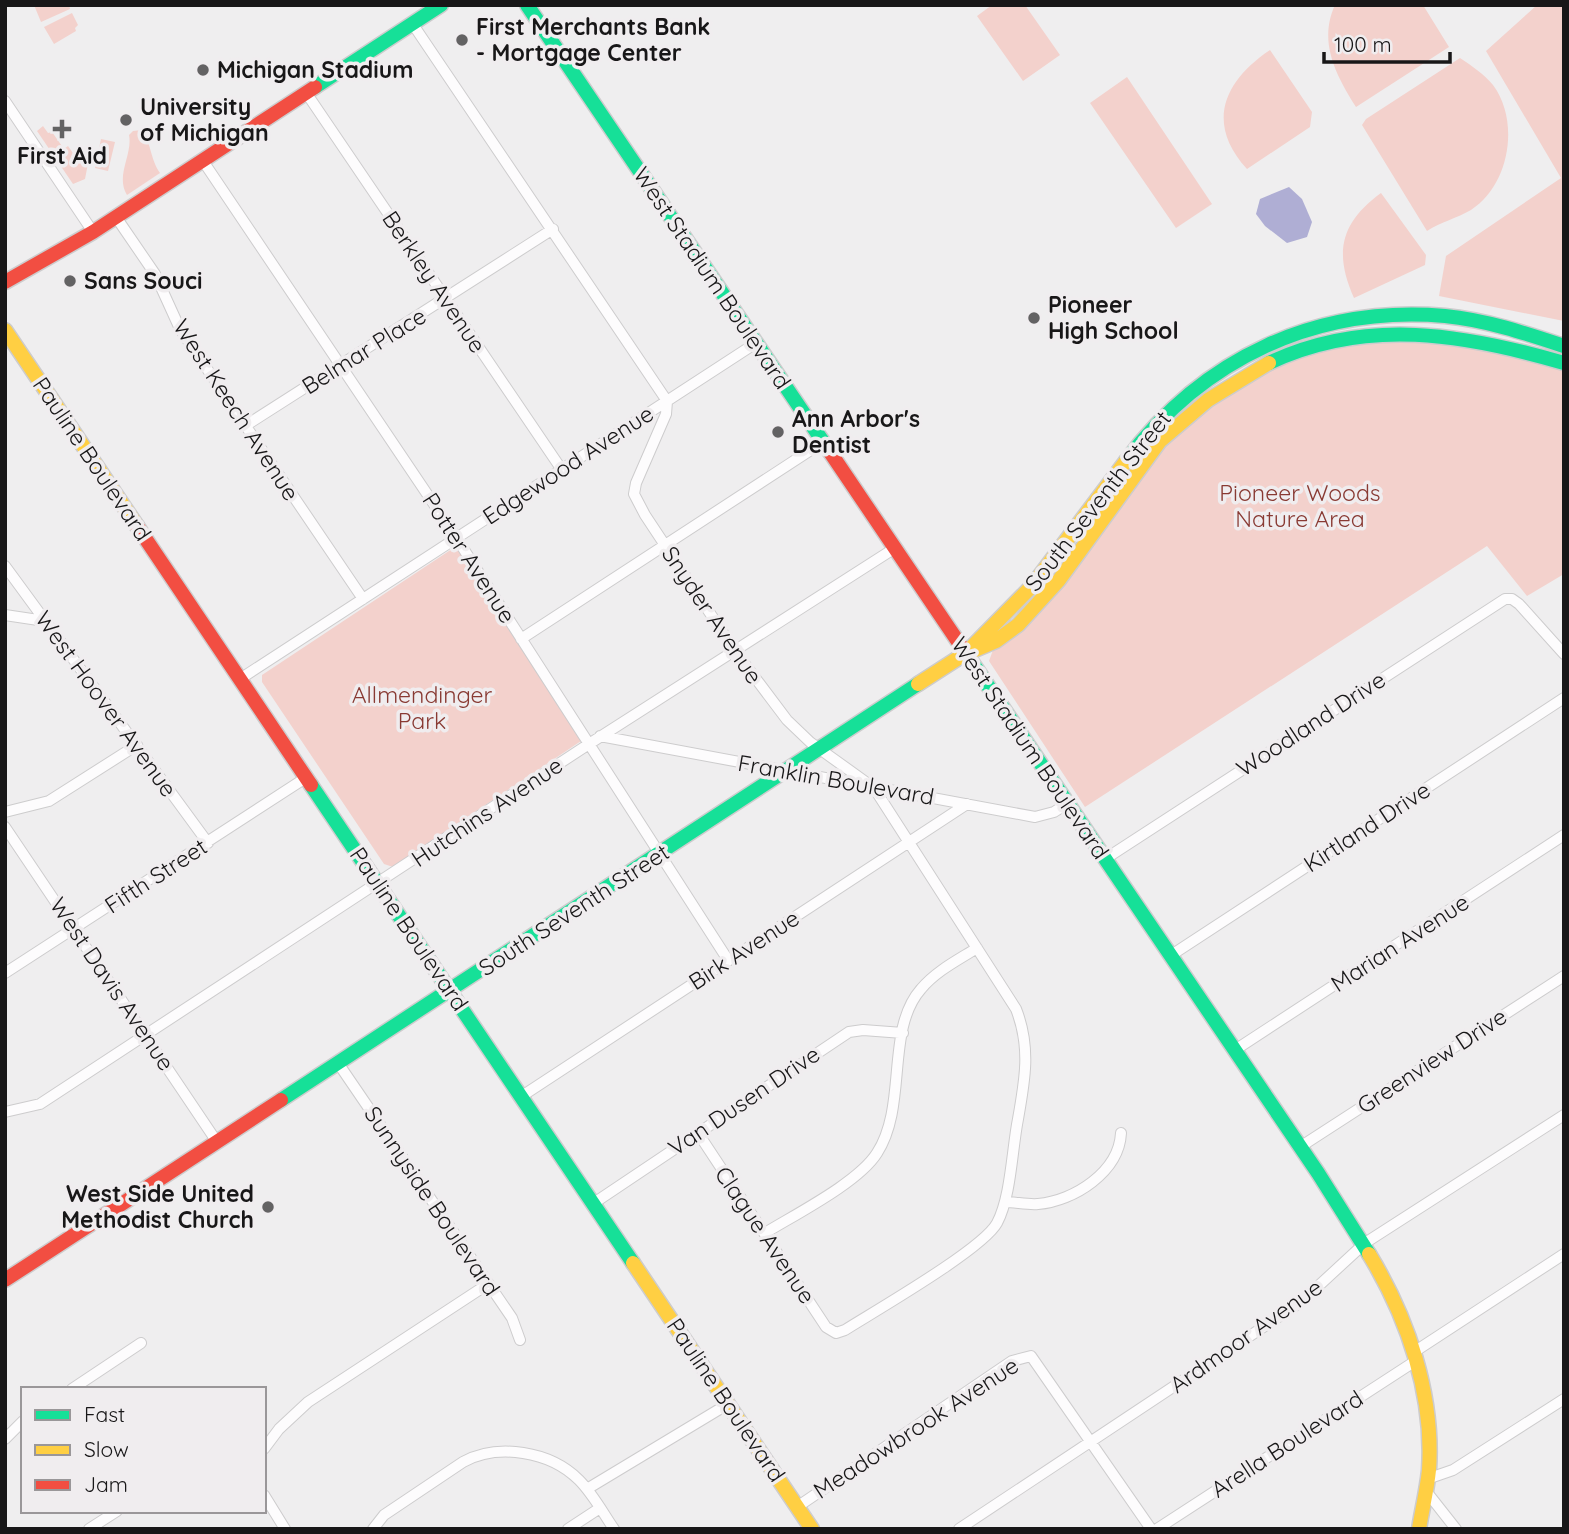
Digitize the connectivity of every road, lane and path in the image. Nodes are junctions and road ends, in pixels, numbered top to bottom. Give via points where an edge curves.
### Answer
1 (441, 5) edge
2 (527, 5) edge
3 (412, 23) junction
4 (307, 94) junction
5 (5, 101) edge
6 (203, 161) junction
7 (116, 217) junction
8 (553, 229) junction
9 (93, 232) junction
10 (5, 282) edge
11 (446, 298) junction
12 (5, 330) edge
13 (756, 343) junction
14 (1564, 346) edge
15 (1564, 363) edge
16 (341, 366) junction
17 (667, 401) junction
18 (244, 426) junction
19 (822, 442) junction
20 (562, 470) junction
21 (457, 538) junction
22 (665, 545) junction
23 (895, 548) junction
24 (5, 566) edge
25 (363, 599) junction
26 (5, 615) edge
27 (45, 621) junction
28 (521, 639) junction
29 (735, 651) junction
30 (966, 653) junction
31 (1564, 654) edge
32 (240, 679) junction
33 (1564, 698) edge
34 (600, 736) junction
35 (589, 744) junction
36 (137, 745) junction
37 (819, 748) junction
38 (783, 772) junction
39 (307, 777) junction
40 (874, 788) junction
41 (1068, 803) junction
42 (967, 804) junction
43 (5, 812) edge
44 (5, 827) edge
45 (1564, 835) edge
46 (208, 843) junction
47 (909, 844) junction
48 (659, 854) junction
49 (1105, 859) junction
50 (379, 884) junction
51 (75, 929) junction
52 (977, 948) junction
53 (1170, 956) junction
54 (728, 960) junction
55 (5, 974) edge
56 (1564, 976) edge
57 (450, 990) junction
58 (903, 1033) junction
59 (145, 1034) junction
60 (1235, 1050) junction
61 (338, 1063) junction
62 (522, 1096) junction
63 (5, 1112) edge
64 (1564, 1115) edge
65 (698, 1133) junction
66 (1121, 1133) dead end
67 (217, 1142) junction
68 (1300, 1147) junction
69 (1005, 1202) junction
70 (594, 1203) junction
71 (765, 1233) junction
72 (1365, 1243) junction
73 (1564, 1254) edge
74 (5, 1280) edge
75 (488, 1284) junction
76 (836, 1333) joint
77 (520, 1340) dead end
78 (141, 1343) dead end
79 (1416, 1356) junction
80 (75, 1387) edge
81 (1564, 1399) edge
82 (728, 1404) junction
83 (21, 1424) edge
84 (5, 1439) edge
85 (1092, 1441) junction
86 (266, 1446) edge
87 (1426, 1485) junction
88 (587, 1489) junction
89 (266, 1498) edge
90 (797, 1507) junction
91 (600, 1508) junction
92 (114, 1513) edge
93 (89, 1529) edge
94 (285, 1529) edge
95 (373, 1529) edge
96 (568, 1529) edge
97 (614, 1529) edge
98 (812, 1529) edge
99 (959, 1529) edge
100 (1152, 1529) edge
101 (1157, 1529) edge
102 (1419, 1529) edge
103 (1456, 1529) edge

1 - 3 street
2 - 13 street, West Stadium Boulevard
3 - 4 street
3 - 8 street
4 - 6 street
4 - 11 street, Berkley Avenue
5 - 9 street
6 - 7 street
6 - 16 street, Potter Avenue
7 - 9 street
7 - 18 street, West Keech Avenue via 155,274 180,330
8 - 11 street, Belmar Place
8 - 17 street
9 - 10 street
11 - 16 street, Belmar Place
11 - 20 street, Berkley Avenue
12 - 32 street, Pauline Boulevard
13 - 17 street, Edgewood Avenue
13 - 19 street, West Stadium Boulevard
14 - 30 street, South Seventh Street via 1476,320 1412,314 1315,326 1241,356 1152,426 1032,586
15 - 30 street, South Seventh Street via 1493,341 1416,331 1356,335 1276,357 1229,383 1166,435 1026,617 992,643
16 - 18 street, Belmar Place
16 - 21 street, Potter Avenue
17 - 20 street, Edgewood Avenue
17 - 22 street, Snyder Avenue via 634,494
18 - 25 street, West Keech Avenue
19 - 22 street
19 - 23 street, West Stadium Boulevard
20 - 21 street, Edgewood Avenue
21 - 25 street, Edgewood Avenue
21 - 28 street, Potter Avenue
22 - 28 street
22 - 29 street, Snyder Avenue
23 - 29 street, Hutchins Avenue
23 - 30 street, West Stadium Boulevard
24 - 27 street, West Hoover Avenue
25 - 32 street, Edgewood Avenue
26 - 27 street
27 - 36 street, West Hoover Avenue
28 - 35 street, Potter Avenue
29 - 34 street, Hutchins Avenue
29 - 37 street, Snyder Avenue via 786,720
30 - 37 street, South Seventh Street
30 - 41 street, West Stadium Boulevard
31 - 49 street, Woodland Drive via 1519,604 1512,599 1496,603
32 - 39 street, Pauline Boulevard
33 - 53 street, Kirtland Drive
34 - 35 street, Hutchins Avenue
34 - 38 street, Franklin Boulevard
35 - 48 street, Potter Avenue
35 - 50 street, Hutchins Avenue
36 - 43 street via 49,801
36 - 46 street, West Hoover Avenue
37 - 38 street, South Seventh Street
37 - 40 street, Snyder Avenue
38 - 40 street, Franklin Boulevard
38 - 48 street, South Seventh Street
39 - 46 street, Fifth Street
39 - 50 street, Pauline Boulevard
40 - 42 street, Franklin Boulevard
40 - 47 street, Snyder Avenue
41 - 42 street, Franklin Boulevard via 1035,817
41 - 49 street, West Stadium Boulevard
42 - 47 street, Birk Avenue
44 - 51 street, West Davis Avenue
45 - 60 street, Marian Avenue
46 - 51 street, Fifth Street
47 - 52 street, Snyder Avenue
47 - 54 street, Birk Avenue
48 - 54 street, Potter Avenue
48 - 57 street, South Seventh Street
49 - 53 street, West Stadium Boulevard
50 - 57 street, Pauline Boulevard
50 - 59 street, Hutchins Avenue
51 - 55 street, Fifth Street
51 - 59 street, West Davis Avenue
52 - 58 street via 933,976 919,991
52 - 69 street, Snyder Avenue via 1016,1010 1027,1045
53 - 60 street, West Stadium Boulevard
54 - 62 street, Birk Avenue
56 - 68 street, Greenview Drive
57 - 61 street, South Seventh Street
57 - 62 street, Pauline Boulevard
58 - 65 street, Van Dusen Drive via 849,1032
58 - 71 street via 893,1113 877,1154 860,1173
59 - 63 street, Hutchins Avenue via 40,1104
59 - 67 street, West Davis Avenue
60 - 68 street, West Stadium Boulevard
61 - 67 street, South Seventh Street
61 - 75 street, Sunnyside Boulevard
62 - 70 street, Pauline Boulevard
64 - 72 street, Ardmoor Avenue
65 - 70 street, Van Dusen Drive
65 - 71 street, Clague Avenue
66 - 69 street via 1115,1155 1087,1185 1065,1198 1038,1204
67 - 74 street, South Seventh Street
68 - 72 street, West Stadium Boulevard
69 - 76 street, Snyder Avenue via 997,1224 985,1237
70 - 82 street, Pauline Boulevard
71 - 76 street, Clague Avenue via 820,1318
72 - 79 street, West Stadium Boulevard via 1395,1296
72 - 85 street, Ardmoor Avenue via 1301,1302
73 - 79 street, Arella Boulevard
75 - 77 street, Sunnyside Boulevard via 512,1318
75 - 86 street via 308,1402
78 - 80 street
79 - 87 street, West Stadium Boulevard via 1424,1391
79 - 101 street, Arella Boulevard
81 - 87 street
82 - 88 street
82 - 90 street, Pauline Boulevard
83 - 84 street
85 - 90 street, Meadowbrook Avenue via 1036,1360 1024,1356
85 - 99 street, Ardmoor Avenue
85 - 100 street
87 - 102 street, West Stadium Boulevard
87 - 103 street
88 - 91 street
88 - 95 street via 543,1459 502,1449 488,1451 463,1462 384,1515
89 - 94 street
90 - 98 street, Pauline Boulevard
91 - 96 street
91 - 97 street
92 - 93 street

